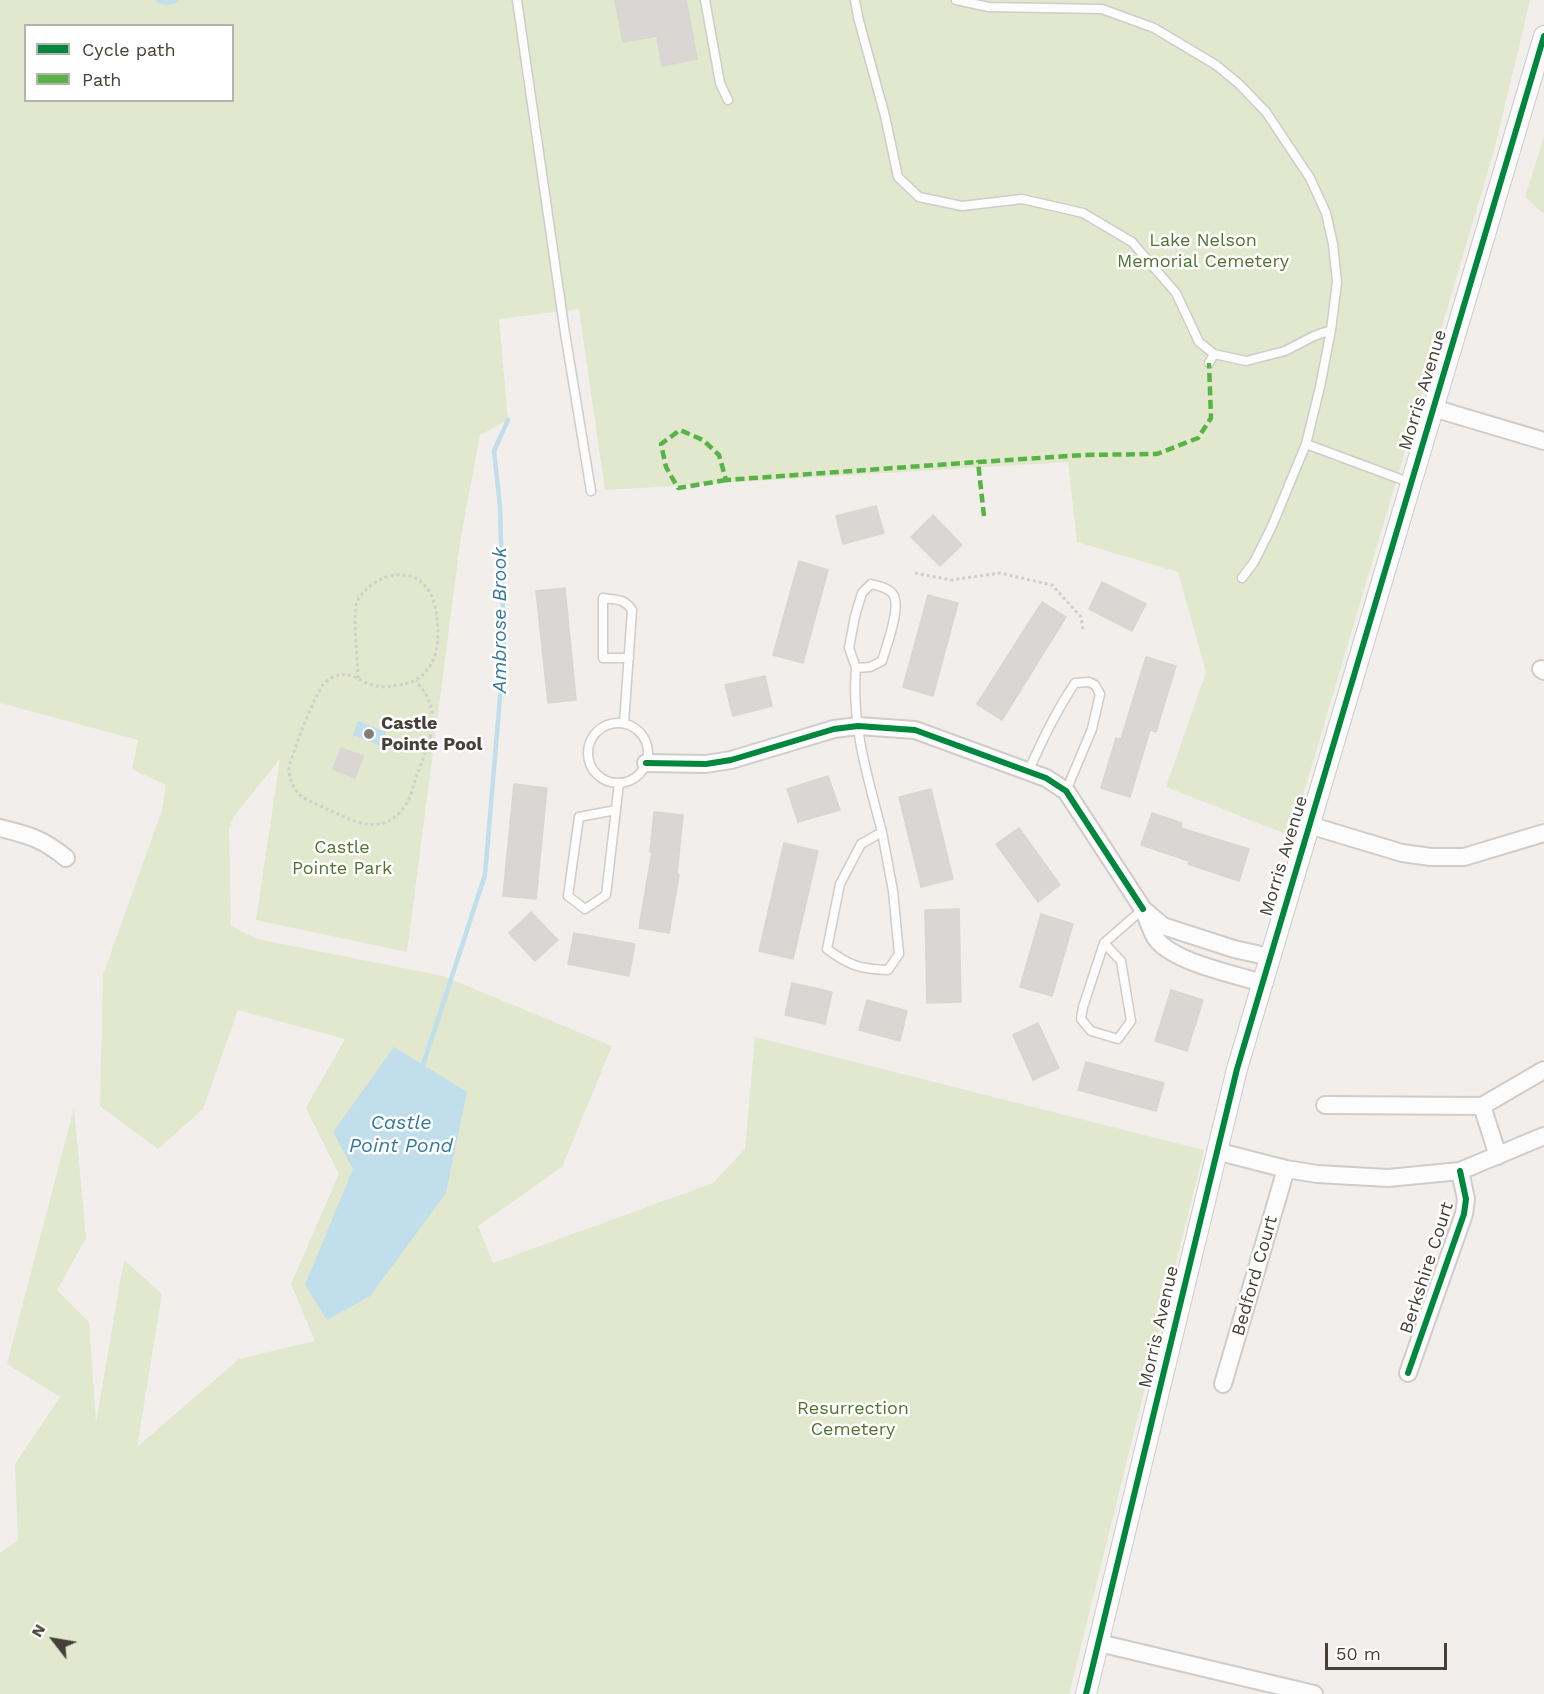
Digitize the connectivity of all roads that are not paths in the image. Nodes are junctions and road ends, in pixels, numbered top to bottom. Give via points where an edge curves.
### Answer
1 (517, 0) edge
2 (705, 0) edge
3 (855, 0) edge
4 (956, 0) edge
5 (1544, 36) edge
6 (728, 100) dead end
7 (1331, 330) junction
8 (1214, 354) junction
9 (1209, 363) dead end
10 (1433, 408) junction
11 (1544, 441) edge
12 (1306, 444) junction
13 (1411, 483) junction
14 (591, 491) dead end
15 (1242, 578) dead end
16 (629, 658) junction
17 (856, 669) junction
18 (624, 723) junction
19 (858, 726) junction
20 (646, 763) junction
21 (1028, 772) junction
22 (619, 783) junction
23 (1066, 791) junction
24 (616, 810) junction
25 (1309, 825) junction
26 (0, 828) edge
27 (882, 832) junction
28 (1544, 832) edge
29 (66, 858) dead end
30 (1143, 909) junction
31 (1104, 943) junction
32 (1270, 957) junction
33 (1262, 983) junction
34 (1544, 1070) edge
35 (1325, 1105) dead end
36 (1482, 1106) junction
37 (1544, 1136) edge
38 (1216, 1151) junction
39 (1498, 1156) junction
40 (1286, 1169) junction
41 (1460, 1171) junction
42 (1408, 1373) dead end
43 (1223, 1384) dead end
44 (1099, 1643) junction
45 (1086, 1694) edge
46 (1314, 1694) edge

1 - 14 lane
2 - 6 lane via 720,83
3 - 8 lane via 898,177 920,198 962,206 1022,200 1083,213 1132,242 1176,293 1199,342
4 - 7 lane via 990,6 1102,9 1154,28 1216,65 1239,84 1266,112 1289,145 1326,213 1337,282
5 - 10 street, Morris Avenue
7 - 8 lane via 1284,351 1246,361
7 - 12 lane
8 - 9 lane
10 - 11 street
10 - 13 street, Morris Avenue
12 - 13 lane
12 - 15 lane via 1272,526
13 - 25 street, Morris Avenue
16 - 16 lane via 632,610 621,600 603,598 603,658
16 - 18 lane
17 - 17 lane via 849,648 862,593 870,585 884,588 893,593 896,602 882,661
17 - 19 lane
18 - 20 lane via 646,742
18 - 22 lane via 604,726 590,740 587,750 592,770 609,782
19 - 20 street via 706,764
19 - 21 street via 915,730
19 - 27 lane
20 - 22 lane via 636,777
21 - 23 street
21 - 23 lane via 1063,700 1075,683 1089,682 1100,694 1092,729
22 - 24 lane
23 - 30 street
24 - 24 lane via 606,895 585,909 568,896 579,817
25 - 28 street via 1402,853 1431,857 1464,857
25 - 32 street, Morris Avenue
26 - 29 street via 28,834
27 - 27 lane via 861,844 840,884 827,950 866,969 888,970 899,954
30 - 31 lane
30 - 32 street via 1163,926
30 - 33 street via 1156,939 1168,950
31 - 31 lane via 1081,1019 1090,1031 1118,1039 1131,1021 1121,961
32 - 33 street, Morris Avenue
33 - 38 street, Morris Avenue
34 - 36 street
35 - 36 street
36 - 39 street
37 - 39 street
38 - 40 street
38 - 44 street, Morris Avenue
39 - 41 street
40 - 41 street via 1388,1178
40 - 43 street, Bedford Court
41 - 42 street, Berkshire Court via 1466,1199 1464,1214
44 - 45 street, Morris Avenue
44 - 46 street

